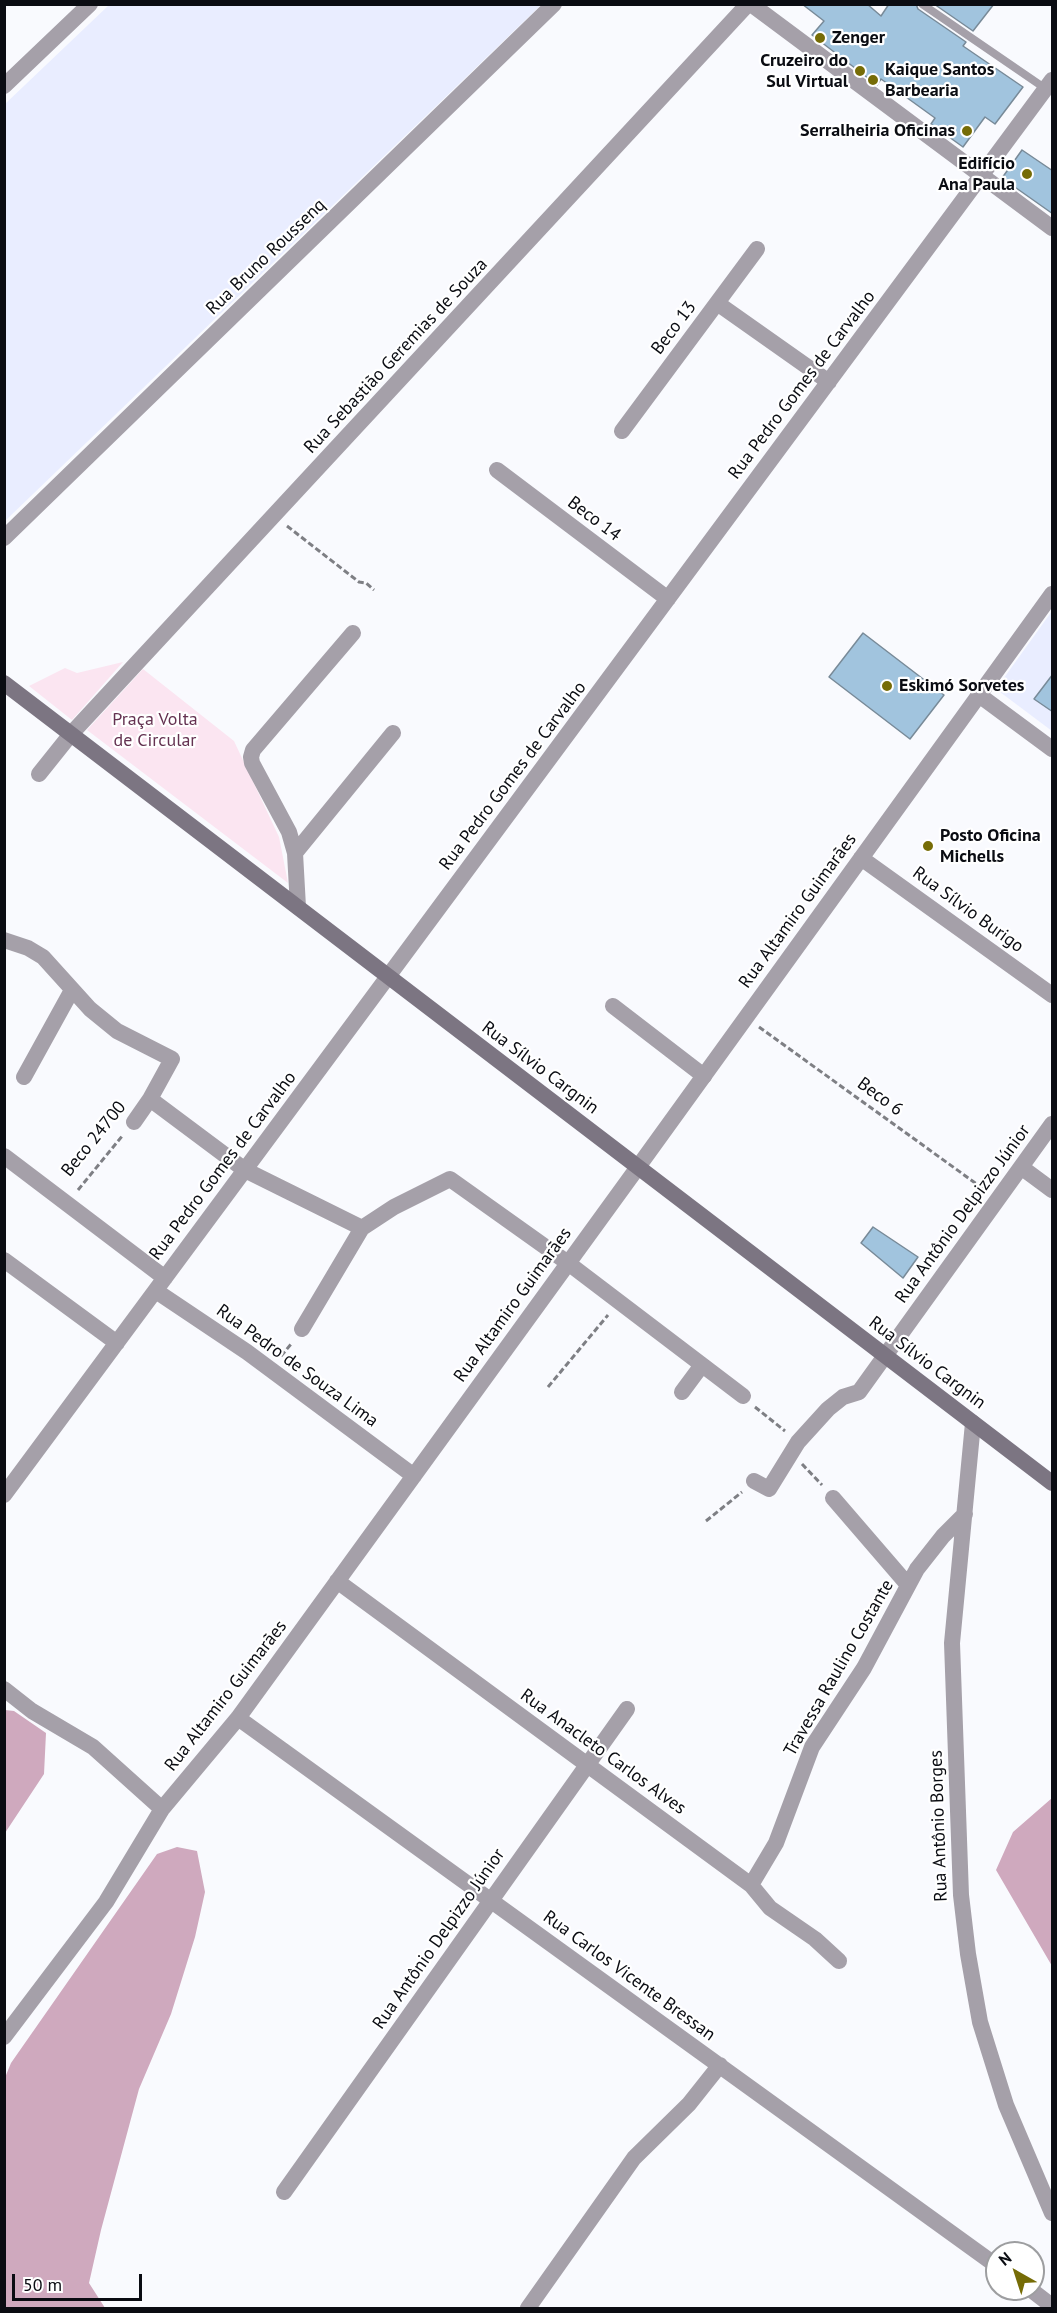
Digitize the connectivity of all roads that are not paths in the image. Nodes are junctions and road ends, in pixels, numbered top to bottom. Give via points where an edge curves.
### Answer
1 (90, 4) edge
2 (554, 4) edge
3 (749, 4) edge
4 (922, 4) edge
5 (1049, 85) edge
6 (4, 86) edge
7 (982, 176) junction
8 (1053, 228) edge
9 (757, 249) dead end
10 (717, 303) junction
11 (829, 382) junction
12 (622, 431) dead end
13 (497, 470) dead end
14 (4, 538) edge
15 (1053, 594) edge
16 (668, 599) junction
17 (353, 633) dead end
18 (4, 683) edge
19 (979, 695) junction
20 (393, 733) dead end
21 (71, 734) junction
22 (1053, 748) edge
23 (39, 774) dead end
24 (295, 853) junction
25 (861, 858) junction
26 (298, 907) junction
27 (4, 940) edge
28 (389, 976) junction
29 (72, 990) junction
30 (1053, 994) edge
31 (613, 1006) dead end
32 (704, 1076) junction
33 (24, 1077) dead end
34 (150, 1099) junction
35 (134, 1122) road end
36 (1053, 1124) edge
37 (4, 1156) edge
38 (638, 1167) junction
39 (1021, 1167) junction
40 (245, 1170) junction
41 (1053, 1190) edge
42 (362, 1228) junction
43 (4, 1260) edge
44 (568, 1263) junction
45 (160, 1284) junction
46 (302, 1329) road end
47 (117, 1343) junction
48 (885, 1356) junction
49 (702, 1365) junction
50 (682, 1392) dead end
51 (742, 1396) road end
52 (973, 1423) junction
53 (414, 1476) junction
54 (754, 1481) road end
55 (1053, 1483) edge
56 (4, 1495) edge
57 (833, 1498) road end
58 (964, 1514) junction
59 (337, 1581) junction
60 (908, 1585) junction
61 (4, 1689) edge
62 (627, 1709) dead end
63 (238, 1718) junction
64 (587, 1765) junction
65 (162, 1809) junction
66 (751, 1885) junction
67 (491, 1900) junction
68 (839, 1961) dead end
69 (4, 2037) edge
70 (720, 2066) junction
71 (284, 2192) dead end
72 (1048, 2197) edge
73 (1053, 2213) edge
74 (985, 2256) edge
75 (528, 2308) edge

1 - 6 street
2 - 14 street, Rua Bruno Roussenq
3 - 7 street
3 - 21 street, Rua Sebastião Geremias de Souza
4 - 5 lane
5 - 7 street, Rua Pedro Gomes de Carvalho
7 - 8 street
7 - 11 street, Rua Pedro Gomes de Carvalho
9 - 10 street, Beco 13
10 - 11 street
10 - 12 street, Beco 13
11 - 16 street, Rua Pedro Gomes de Carvalho
13 - 16 street, Beco 14
15 - 19 street, Rua Altamiro Guimarães
16 - 28 street, Rua Pedro Gomes de Carvalho
17 - 24 street via 251,757 286,825
18 - 21 main road, Rua Sílvio Cargnin
19 - 22 street
19 - 25 street, Rua Altamiro Guimarães
20 - 24 street
21 - 23 street, Rua Sebastião Geremias de Souza
21 - 26 main road, Rua Sílvio Cargnin
24 - 26 street
25 - 30 street, Rua Sílvio Burigo
25 - 32 street, Rua Altamiro Guimarães
26 - 28 main road, Rua Sílvio Cargnin
27 - 29 street via 43,957
28 - 38 main road, Rua Sílvio Cargnin
28 - 40 street, Rua Pedro Gomes de Carvalho
29 - 33 street
29 - 34 street, Beco 24700 via 117,1031 172,1059
31 - 32 street
32 - 38 street, Rua Altamiro Guimarães
34 - 35 street, Beco 24700
34 - 40 street
36 - 39 street, Rua Antônio Delpizzo Júnior
37 - 45 street, Rua Pedro de Souza Lima via 67,1203
38 - 44 street, Rua Altamiro Guimarães
38 - 48 main road, Rua Sílvio Cargnin
39 - 41 street
39 - 48 street, Rua Antônio Delpizzo Júnior
40 - 42 street
40 - 45 street, Rua Pedro Gomes de Carvalho
42 - 44 street via 450,1179
42 - 46 street
43 - 47 street
44 - 49 street
44 - 53 street, Rua Altamiro Guimarães
45 - 47 street, Rua Pedro Gomes de Carvalho
45 - 53 street, Rua Pedro de Souza Lima
47 - 56 street, Rua Pedro Gomes de Carvalho
48 - 52 main road, Rua Sílvio Cargnin
48 - 54 street, Rua Antônio Delpizzo Júnior via 859,1392 828,1408 794,1448 770,1489
49 - 50 street
49 - 51 street
52 - 55 main road, Rua Sílvio Cargnin
52 - 58 street, Rua Antônio Borges
53 - 59 street, Rua Altamiro Guimarães
57 - 60 street
58 - 60 street, Travessa Raulino Costante via 927,1555
58 - 72 street, Rua Antônio Borges via 952,1643 962,1907 980,2022 1006,2105
59 - 63 street, Rua Altamiro Guimarães
59 - 64 street, Rua Anacleto Carlos Alves
60 - 66 street, Travessa Raulino Costante via 864,1668 812,1747 776,1843
61 - 65 street via 32,1711 93,1747
62 - 64 street, Rua Antônio Delpizzo Júnior
63 - 65 street, Rua Altamiro Guimarães
63 - 67 street, Rua Carlos Vicente Bressan
64 - 66 street, Rua Anacleto Carlos Alves
64 - 67 street, Rua Antônio Delpizzo Júnior
65 - 69 street, Rua Altamiro Guimarães via 106,1902
66 - 68 street, Rua Anacleto Carlos Alves via 770,1908
67 - 70 street, Rua Carlos Vicente Bressan
67 - 71 street, Rua Antônio Delpizzo Júnior
70 - 74 street, Rua Carlos Vicente Bressan
70 - 75 street via 689,2104 634,2158
72 - 73 street, Rua Antônio Borges

